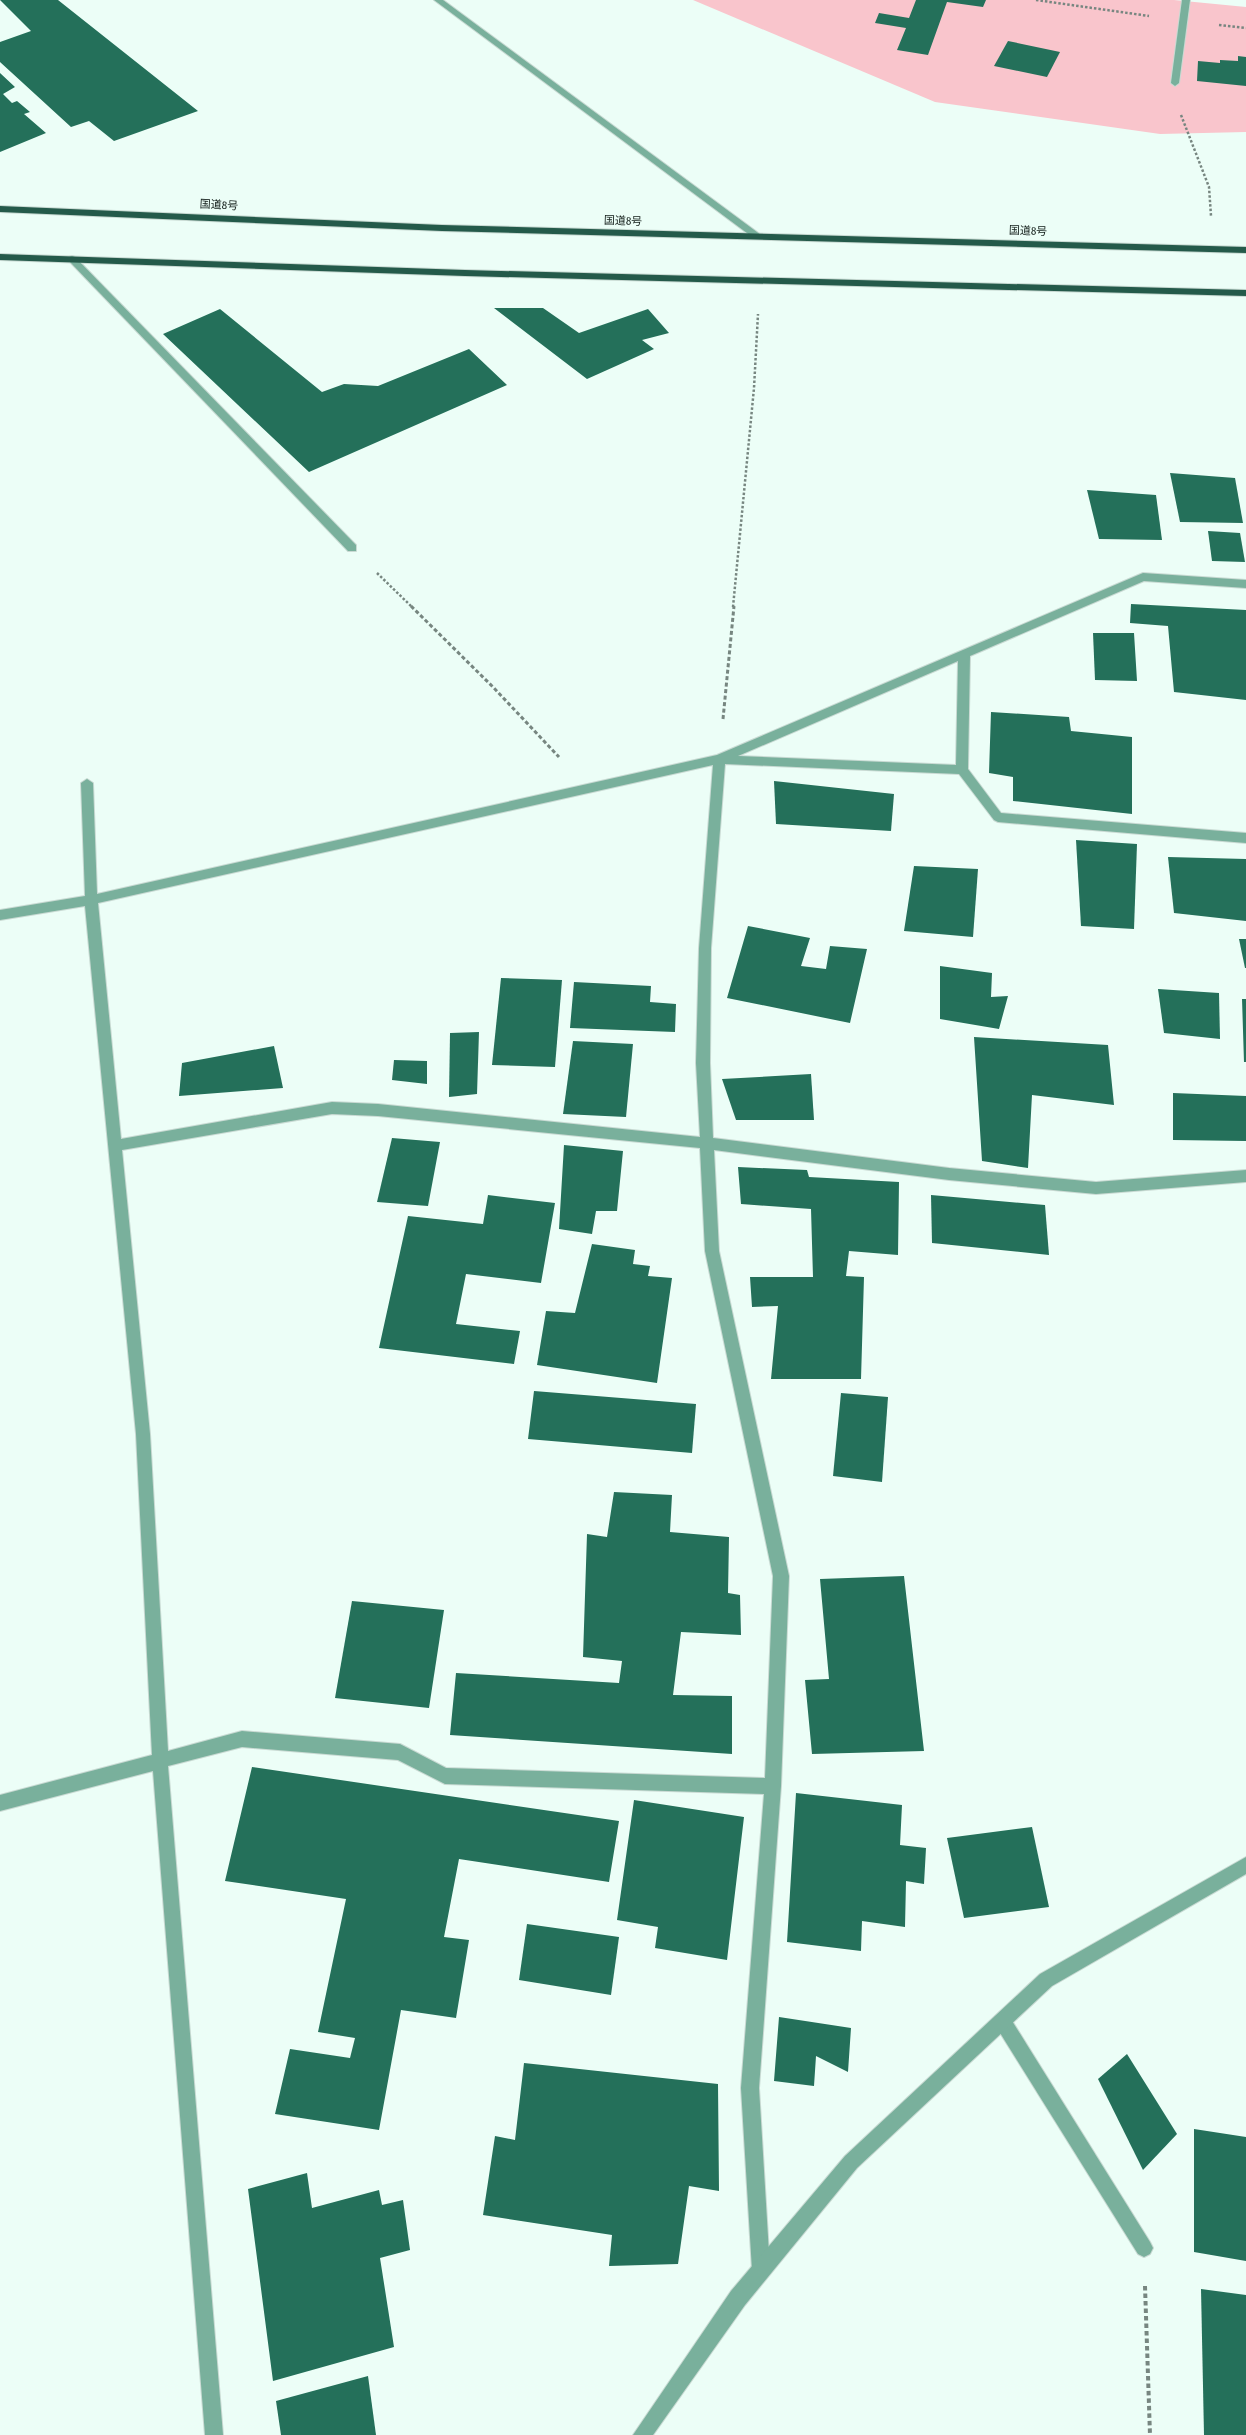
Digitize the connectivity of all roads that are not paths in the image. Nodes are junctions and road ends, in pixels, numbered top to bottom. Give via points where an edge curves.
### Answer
1 (438, 0) edge
2 (1186, 0) edge
3 (1175, 82) road end
4 (0, 208) edge
5 (758, 237) junction
6 (1246, 250) edge
7 (0, 256) edge
8 (72, 259) junction
9 (1246, 293) edge
10 (352, 548) road end
11 (1246, 584) edge
12 (964, 653) junction
13 (719, 759) junction
14 (962, 770) junction
15 (87, 783) dead end
16 (1246, 838) edge
17 (91, 900) junction
18 (0, 915) edge
19 (706, 1143) junction
20 (114, 1146) junction
21 (1246, 1176) edge
22 (160, 1761) junction
23 (773, 1786) junction
24 (0, 1803) edge
25 (1246, 1865) edge
26 (1003, 2022) junction
27 (1144, 2248) road end
28 (761, 2270) junction
29 (214, 2435) edge
30 (642, 2435) edge

1 - 5 street
2 - 3 street
4 - 5 highway, 国道8号 via 442,228
5 - 6 highway, 国道8号
7 - 8 highway
8 - 9 highway via 465,273
8 - 10 street
11 - 12 street via 1143,577
12 - 13 street
12 - 14 street
13 - 14 street
13 - 17 street
13 - 19 street via 705,948 703,1063
14 - 16 street via 998,817
15 - 17 street
17 - 18 street
17 - 20 street
19 - 20 street via 332,1108
19 - 21 street via 949,1174 1096,1188
19 - 23 street via 712,1251 781,1576
20 - 22 street via 143,1434
22 - 23 street via 242,1739 400,1752 445,1776
22 - 24 street
22 - 29 street
23 - 28 street via 750,2088
25 - 26 street via 1046,1980
26 - 27 street
26 - 28 street via 852,2162
28 - 30 street

